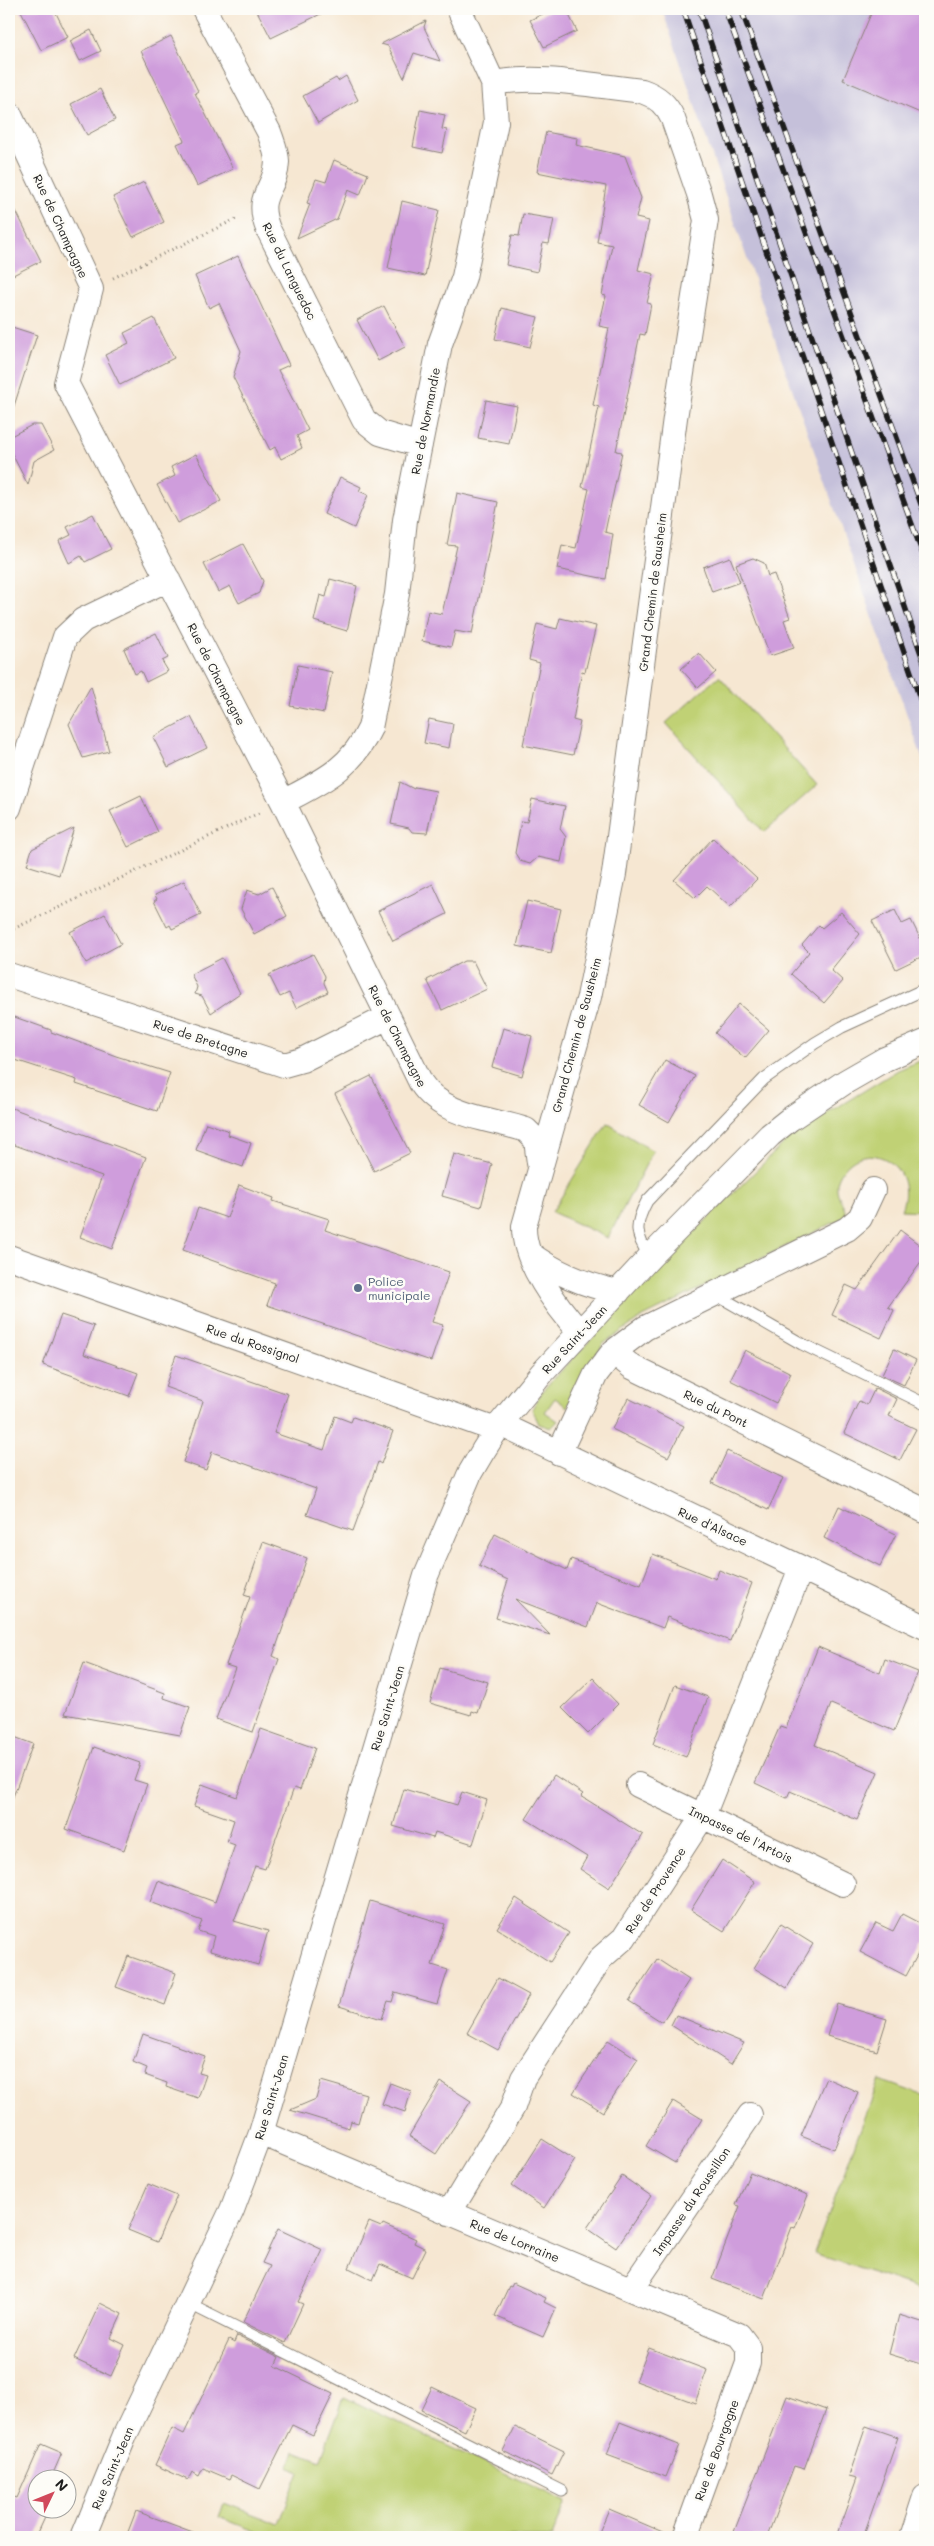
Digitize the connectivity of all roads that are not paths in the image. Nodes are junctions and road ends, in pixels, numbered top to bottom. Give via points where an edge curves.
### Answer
1 (204, 9) edge
2 (459, 9) edge
3 (493, 84) junction
4 (9, 113) edge
5 (420, 445) junction
6 (168, 579) junction
7 (283, 802) junction
8 (9, 808) edge
9 (9, 976) edge
10 (925, 990) edge
11 (388, 1017) junction
12 (925, 1042) edge
13 (539, 1169) junction
14 (873, 1190) dead end
15 (529, 1253) junction
16 (9, 1257) edge
17 (650, 1257) junction
18 (618, 1292) junction
19 (715, 1294) junction
20 (580, 1332) junction
21 (613, 1352) junction
22 (925, 1404) edge
23 (498, 1427) junction
24 (559, 1453) junction
25 (925, 1510) edge
26 (801, 1568) junction
27 (925, 1627) edge
28 (638, 1785) dead end
29 (703, 1816) junction
30 (843, 1884) dead end
31 (750, 2115) dead end
32 (261, 2133) junction
33 (449, 2213) junction
34 (632, 2288) junction
35 (188, 2303) junction
36 (748, 2363) joint
37 (562, 2491) dead end
38 (925, 2497) edge
39 (83, 2537) edge
40 (685, 2537) edge
41 (912, 2537) edge

1 - 5 street, Rue du Languedoc via 274,148 277,162 262,209 268,229 364,420 380,433
2 - 3 street, Rue de Normandie
3 - 5 street, Rue de Normandie via 496,122 464,277 440,344
3 - 13 street, Grand Chemin de Sausheim via 514,79 536,79 642,91 657,98 673,119 706,220 675,418 614,874 589,997
4 - 6 street, Rue de Champagne via 91,289 66,383
5 - 7 street, Rue de Normandie via 405,520 397,594 370,728 363,744 342,768
6 - 7 street, Rue de Champagne
6 - 8 street via 83,620 65,638
7 - 11 street, Rue de Champagne
9 - 11 street, Rue de Bretagne via 284,1065 302,1060
10 - 17 lane via 842,1027 764,1079 647,1201 637,1224 640,1242
11 - 13 street, Rue de Champagne via 430,1095 450,1109 526,1130 539,1147
12 - 17 street, Rue Saint-Jean via 885,1059 790,1119 751,1153
13 - 15 street, Grand Chemin de Sausheim via 524,1226
14 - 19 street via 860,1218 847,1229
15 - 18 street via 569,1277
15 - 20 street, Grand Chemin de Sausheim via 559,1307
16 - 23 street, Rue du Rossignol
17 - 18 street, Rue Saint-Jean
18 - 20 street, Rue Saint-Jean
19 - 21 street via 645,1328
19 - 22 lane via 802,1344
20 - 23 street, Rue Saint-Jean
21 - 24 street via 596,1374
21 - 25 street, Rue du Pont via 632,1367
23 - 24 street, Rue d'Alsace
23 - 32 street, Rue Saint-Jean via 470,1474 426,1576
24 - 26 street, Rue d'Alsace
26 - 27 street, Rue d'Alsace
26 - 29 street, Rue de Provence
28 - 29 street, Impasse de l'Artois
29 - 30 street, Impasse de l'Artois
29 - 33 street, Rue de Provence via 624,1938 601,1958 523,2078 513,2107
31 - 34 street, Impasse du Roussillon
32 - 33 street, Rue de Lorraine
32 - 35 street, Rue Saint-Jean via 232,2210
33 - 34 street, Rue de Lorraine
34 - 36 street, Rue de Lorraine via 739,2335 748,2347
35 - 37 lane
35 - 39 street, Rue Saint-Jean via 125,2435
36 - 40 street, Rue de Bourgogne
38 - 41 street

